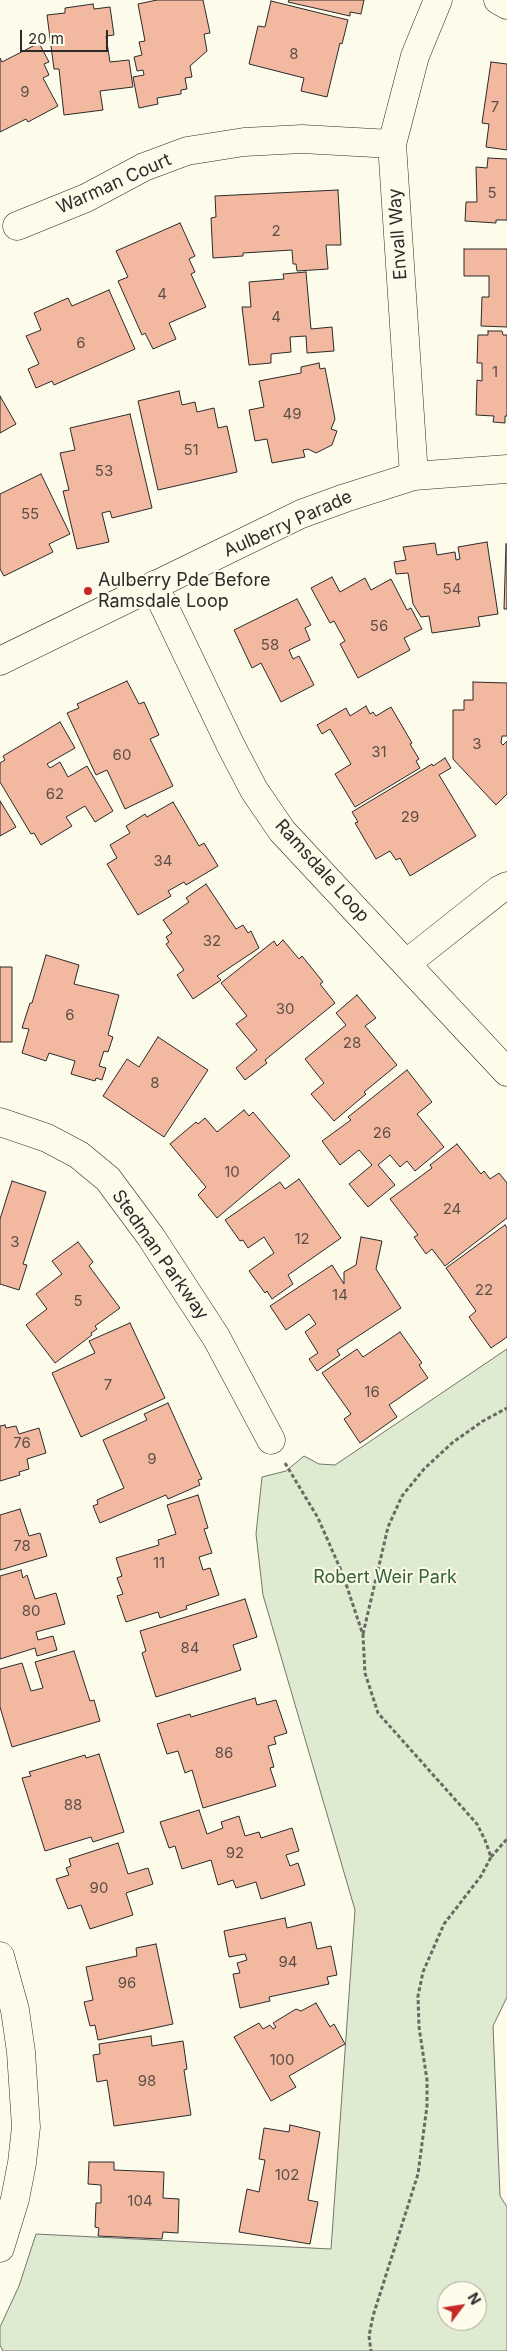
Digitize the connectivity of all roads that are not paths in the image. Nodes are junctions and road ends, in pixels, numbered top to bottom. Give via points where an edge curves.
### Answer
1 (438, 0) edge
2 (498, 0) edge
3 (507, 5) edge
4 (392, 144) junction
5 (17, 226) dead end
6 (507, 469) edge
7 (414, 476) junction
8 (154, 585) junction
9 (0, 661) edge
10 (507, 886) edge
11 (407, 963) junction
12 (507, 1072) edge
13 (0, 1122) edge
14 (271, 1440) road end
15 (0, 1956) edge
16 (0, 2248) edge

1 - 4 street, Envall Way via 415,56
2 - 3 street
4 - 5 street, Warman Court via 302,139 244,142 187,152 144,167 86,198
4 - 7 street, Envall Way
6 - 7 street, Aulberry Parade
7 - 8 street, Aulberry Parade via 301,514
8 - 9 street, Aulberry Parade
8 - 11 street, Ramsdale Loop via 254,790 282,831
10 - 11 street
11 - 12 street, Ramsdale Loop
13 - 14 street, Stedman Parkway via 48,1138 108,1179 216,1337
15 - 16 street via 15,2010 26,2127 15,2199

